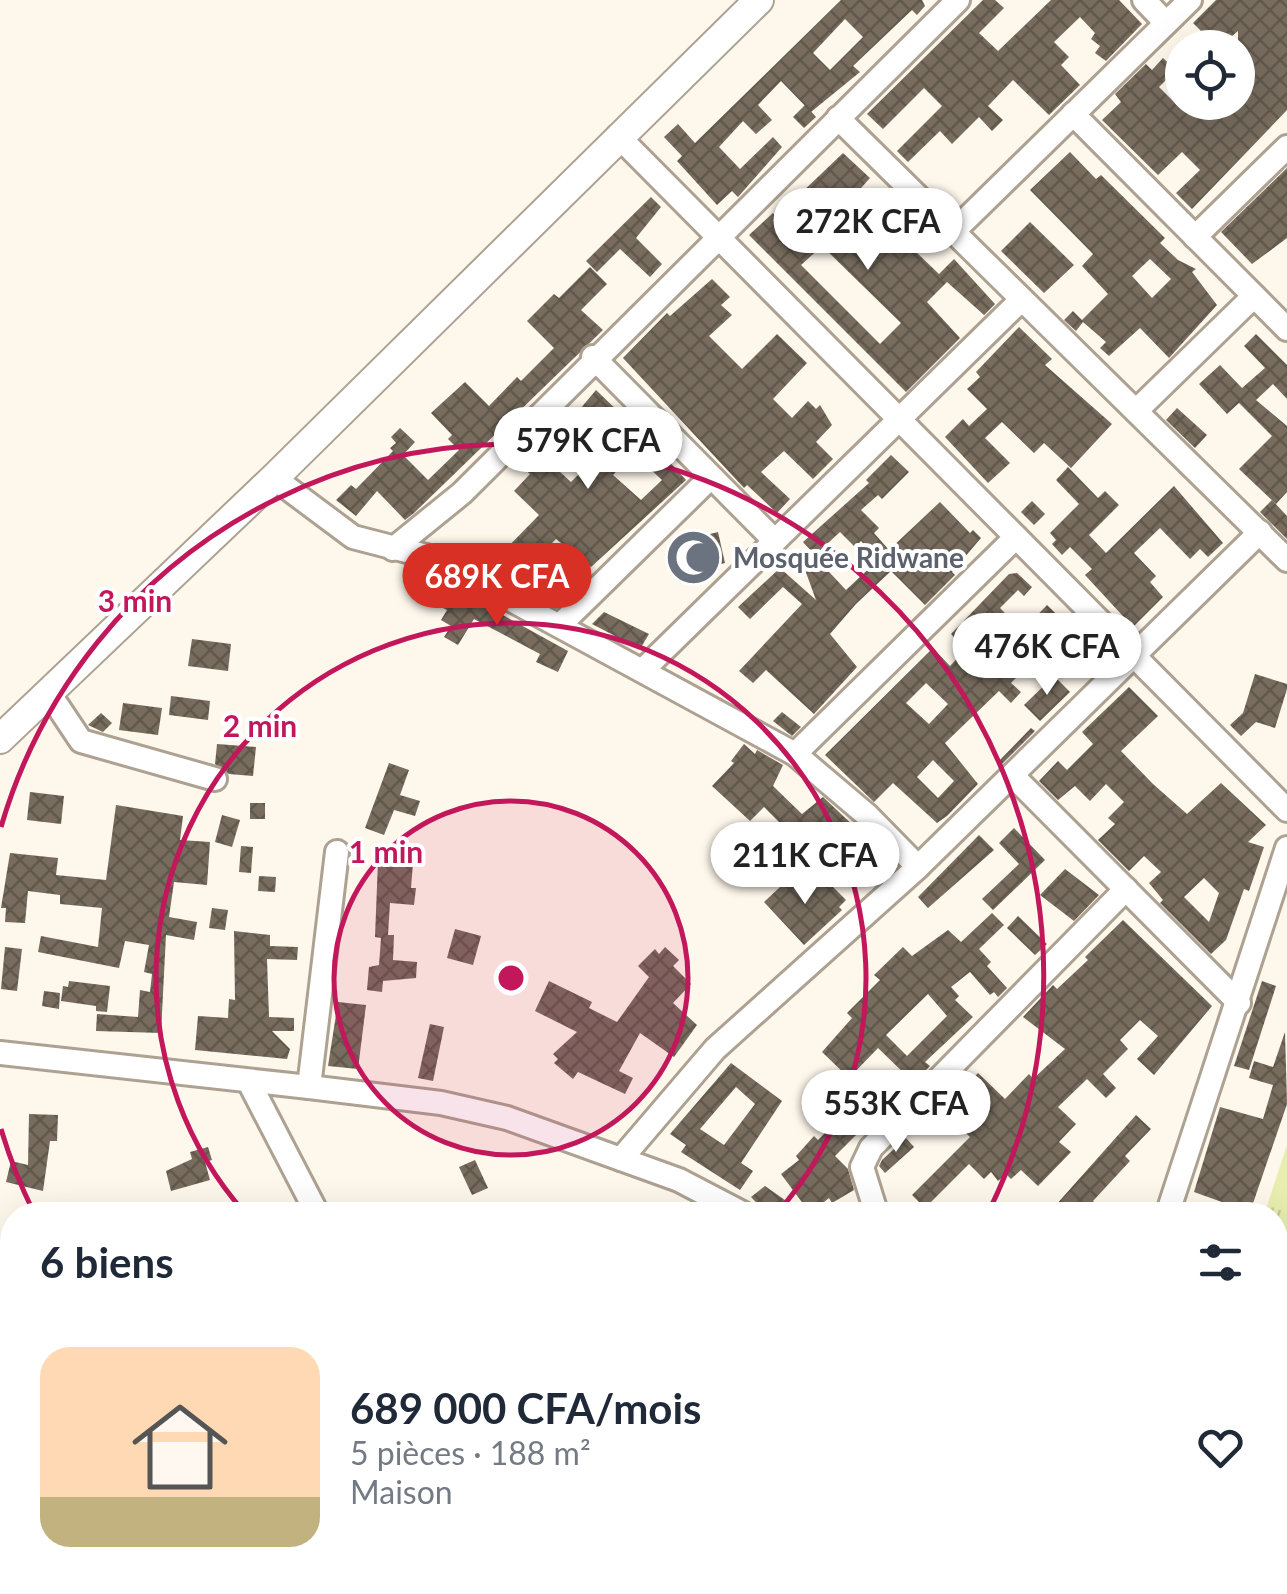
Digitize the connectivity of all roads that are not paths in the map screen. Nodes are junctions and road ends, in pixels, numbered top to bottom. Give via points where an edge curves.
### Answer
1 (759, 0) edge
2 (958, 0) edge
3 (1144, 0) edge
4 (1190, 0) edge
5 (1166, 23) junction
6 (1073, 114) junction
7 (838, 118) junction
8 (618, 136) junction
9 (1287, 146) edge
10 (952, 233) junction
11 (717, 236) junction
12 (1195, 237) junction
13 (1254, 296) junction
14 (1020, 301) junction
15 (1287, 330) edge
16 (593, 358) junction
17 (1136, 411) junction
18 (899, 420) junction
19 (712, 477) junction
20 (274, 478) junction
21 (1260, 532) junction
22 (1016, 537) junction
23 (775, 541) junction
24 (393, 549) junction
25 (1287, 560) edge
26 (560, 625) junction
27 (1134, 656) junction
28 (644, 670) junction
29 (49, 693) junction
30 (0, 739) edge
31 (795, 754) junction
32 (1012, 775) junction
33 (215, 779) dead end
34 (1287, 810) edge
35 (1287, 848) edge
36 (337, 852) dead end
37 (918, 868) junction
38 (1126, 889) junction
39 (1239, 1003) junction
40 (0, 1054) edge
41 (249, 1082) junction
42 (309, 1086) junction
43 (621, 1159) junction
44 (311, 1202) edge
45 (721, 1202) edge
46 (873, 1202) edge
47 (1170, 1202) edge

1 - 8 main road
2 - 7 street
3 - 5 street
4 - 5 street
5 - 6 street
6 - 10 street
6 - 12 street
7 - 10 street
7 - 11 street
8 - 11 street
8 - 20 main road
9 - 12 street
10 - 14 street
11 - 16 street
11 - 18 street
12 - 13 street
13 - 15 street
13 - 17 street
14 - 17 street
14 - 18 street
16 - 19 street
16 - 24 street via 462,493
17 - 21 street
18 - 22 street
18 - 23 street
19 - 23 street
19 - 26 street
20 - 24 street via 353,537
20 - 29 main road
21 - 25 street
21 - 27 street
22 - 27 street
22 - 31 street
23 - 28 street
24 - 26 street via 434,558
26 - 28 street
27 - 32 street
27 - 34 street
28 - 31 street
29 - 30 main road
29 - 33 street via 82,741
31 - 37 street
32 - 37 street
32 - 38 street
35 - 39 street
36 - 42 street
37 - 43 street via 715,1049
38 - 39 street
38 - 46 street via 870,1148 862,1167
39 - 47 street
40 - 41 street
41 - 42 street
41 - 44 street
42 - 43 street via 507,1118
43 - 45 street

